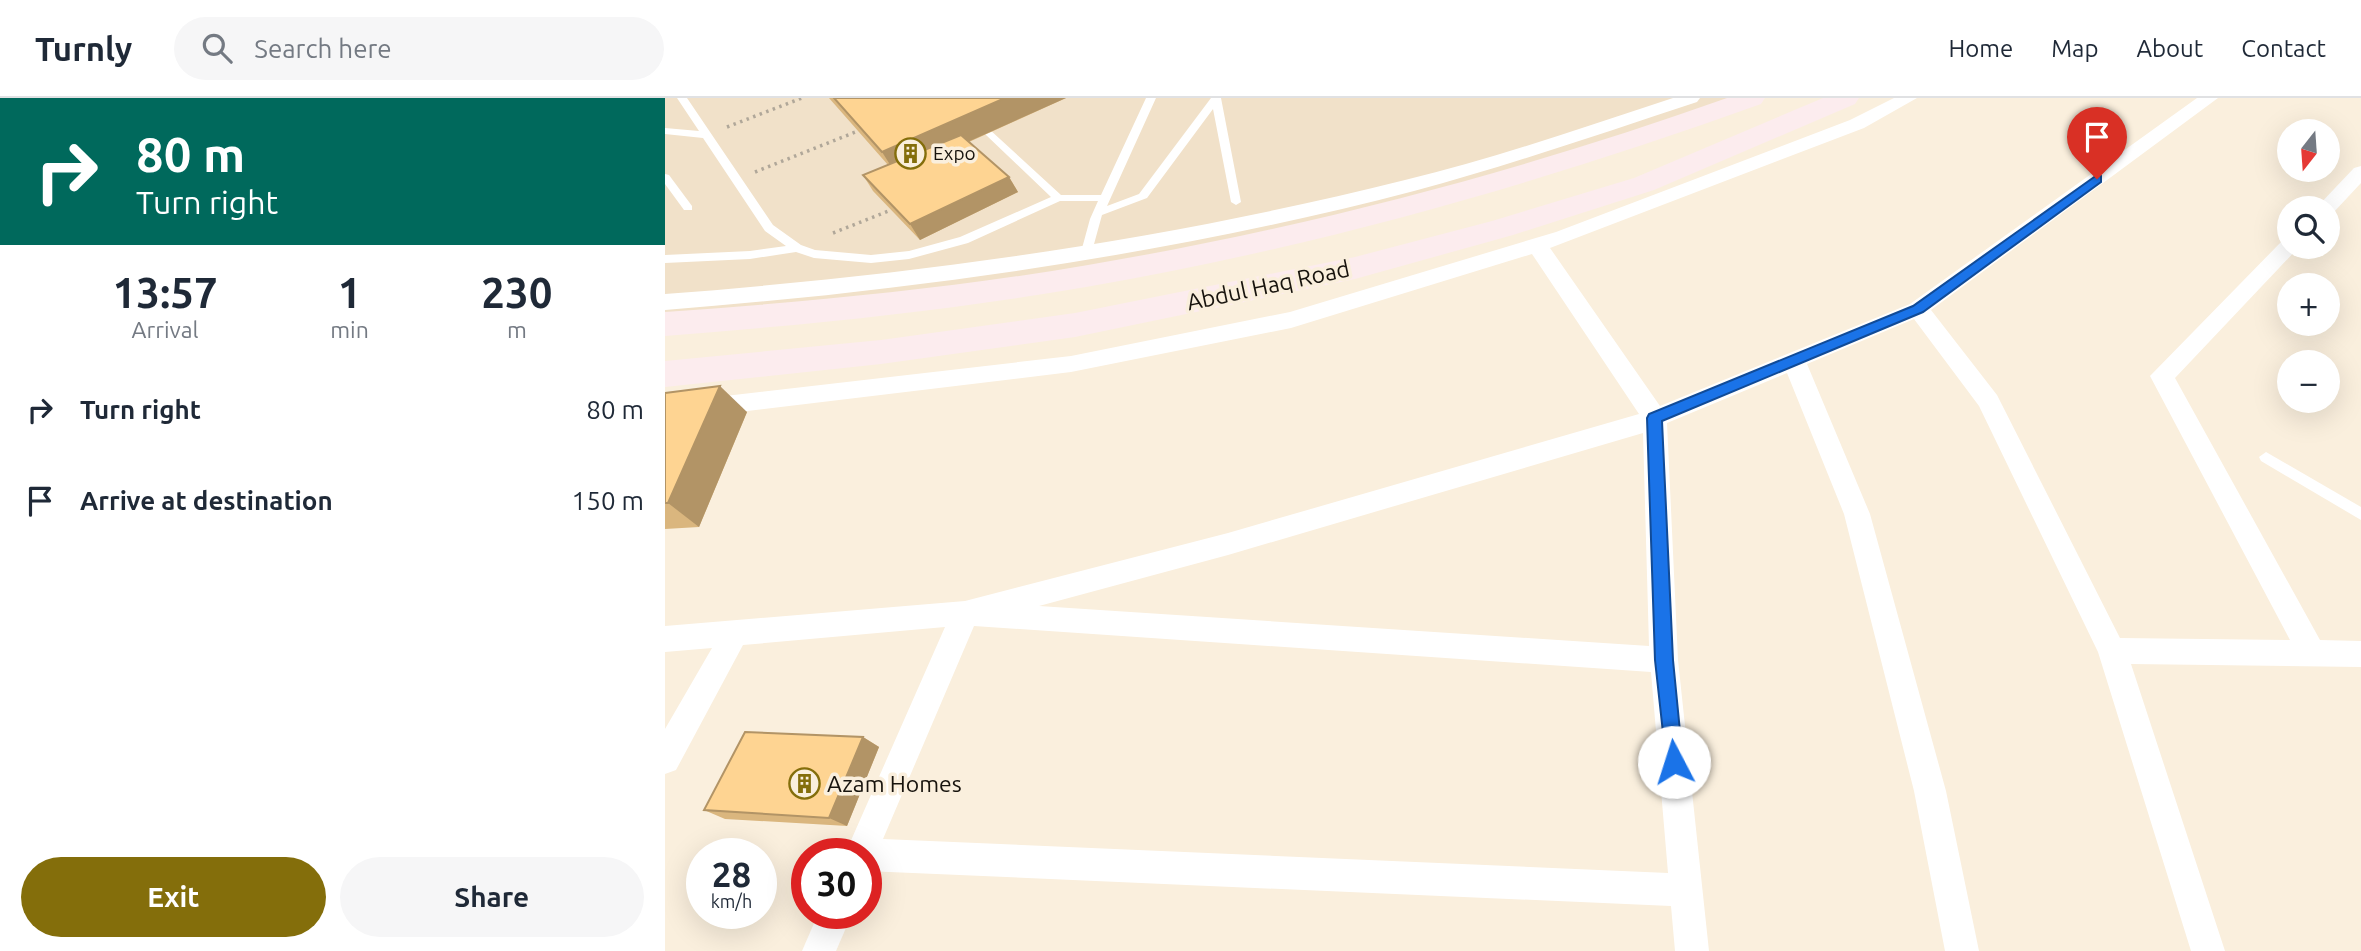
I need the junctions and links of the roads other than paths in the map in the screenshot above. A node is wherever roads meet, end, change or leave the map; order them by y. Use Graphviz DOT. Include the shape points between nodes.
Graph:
graph roads {
  1 [pos="682,98"];
  2 [pos="1151,98"];
  3 [pos="1692,98"];
  4 [pos="1752,98"];
  5 [pos="1846,98"];
  6 [pos="1907,98"];
  7 [pos="2209,98"];
  8 [pos="1216,99"];
  9 [pos="665,131"];
  10 [pos="989,132"];
  11 [pos="707,135"];
  12 [pos="2361,172"];
  13 [pos="665,177"];
  14 [pos="2338,196"];
  15 [pos="1058,198"];
  16 [pos="1104,198"];
  17 [pos="1236,202"];
  18 [pos="688,208"];
  19 [pos="1097,213"];
  20 [pos="1537,245"];
  21 [pos="797,248"];
  22 [pos="2277,258"];
  23 [pos="665,259"];
  24 [pos="1087,264"];
  25 [pos="665,302"];
  26 [pos="1918,309"];
  27 [pos="665,324"];
  28 [pos="1794,360"];
  29 [pos="665,374"];
  30 [pos="669,417"];
  31 [pos="1655,418"];
  32 [pos="2266,457"];
  33 [pos="2361,514"];
  34 [pos="965,613"];
  35 [pos="735,633"];
  36 [pos="665,639"];
  37 [pos="2112,651"];
  38 [pos="2311,651"];
  39 [pos="2361,654"];
  40 [pos="1664,660"];
  41 [pos="665,759"];
  42 [pos="868,838"];
  43 [pos="882,856"];
  44 [pos="1686,890"];
  45 [pos="829,929"];
  46 [pos="819,951"];
  47 [pos="1692,951"];
  48 [pos="1962,951"];
  49 [pos="2208,951"];
  1 -- 11 [label="lane"];
  2 -- 16 [label="lane"];
  3 -- 24 [label="street" via="1410,185"];
  4 -- 24 [label="main road, Abdul Haq Road" via="1595,154 1414,206"];
  5 -- 29 [label="main road, Abdul Haq Road" via="1644,184 1355,268 1075,325 881,352"];
  6 -- 20 [label="street" via="1831,134"];
  7 -- 26 [label="street"];
  8 -- 17 [label="lane"];
  8 -- 19 [label="lane" via="1143,196"];
  9 -- 11 [label="lane"];
  10 -- 15 [label="lane"];
  11 -- 21 [label="lane" via="769,228"];
  12 -- 14 [label="street"];
  13 -- 18 [label="lane"];
  15 -- 16 [label="lane"];
  15 -- 21 [label="lane" via="964,240 909,256 841,259"];
  16 -- 19 [label="lane"];
  19 -- 24 [label="lane"];
  20 -- 30 [label="street" via="1291,320 1210,338 1071,364"];
  20 -- 31 [label="street"];
  21 -- 23 [label="lane"];
  22 -- 38 [label="street" via="2162,376"];
  24 -- 25 [label="street"];
  24 -- 27 [label="main road, Abdul Haq Road" via="890,303"];
  26 -- 28 [label="street"];
  26 -- 37 [label="street" via="1989,401"];
  28 -- 31 [label="street"];
  28 -- 48 [label="street" via="1857,514 1930,791"];
  31 -- 34 [label="street" via="1241,540"];
  31 -- 40 [label="street"];
  32 -- 33 [label="lane"];
  34 -- 35 [label="street"];
  34 -- 40 [label="street"];
  34 -- 42 [label="street"];
  35 -- 36 [label="street"];
  35 -- 41 [label="street"];
  37 -- 38 [label="street"];
  37 -- 49 [label="street"];
  38 -- 39 [label="street"];
  40 -- 44 [label="street"];
  43 -- 44 [label="street"];
  44 -- 47 [label="street"];
  45 -- 46 [label="street"];
}
